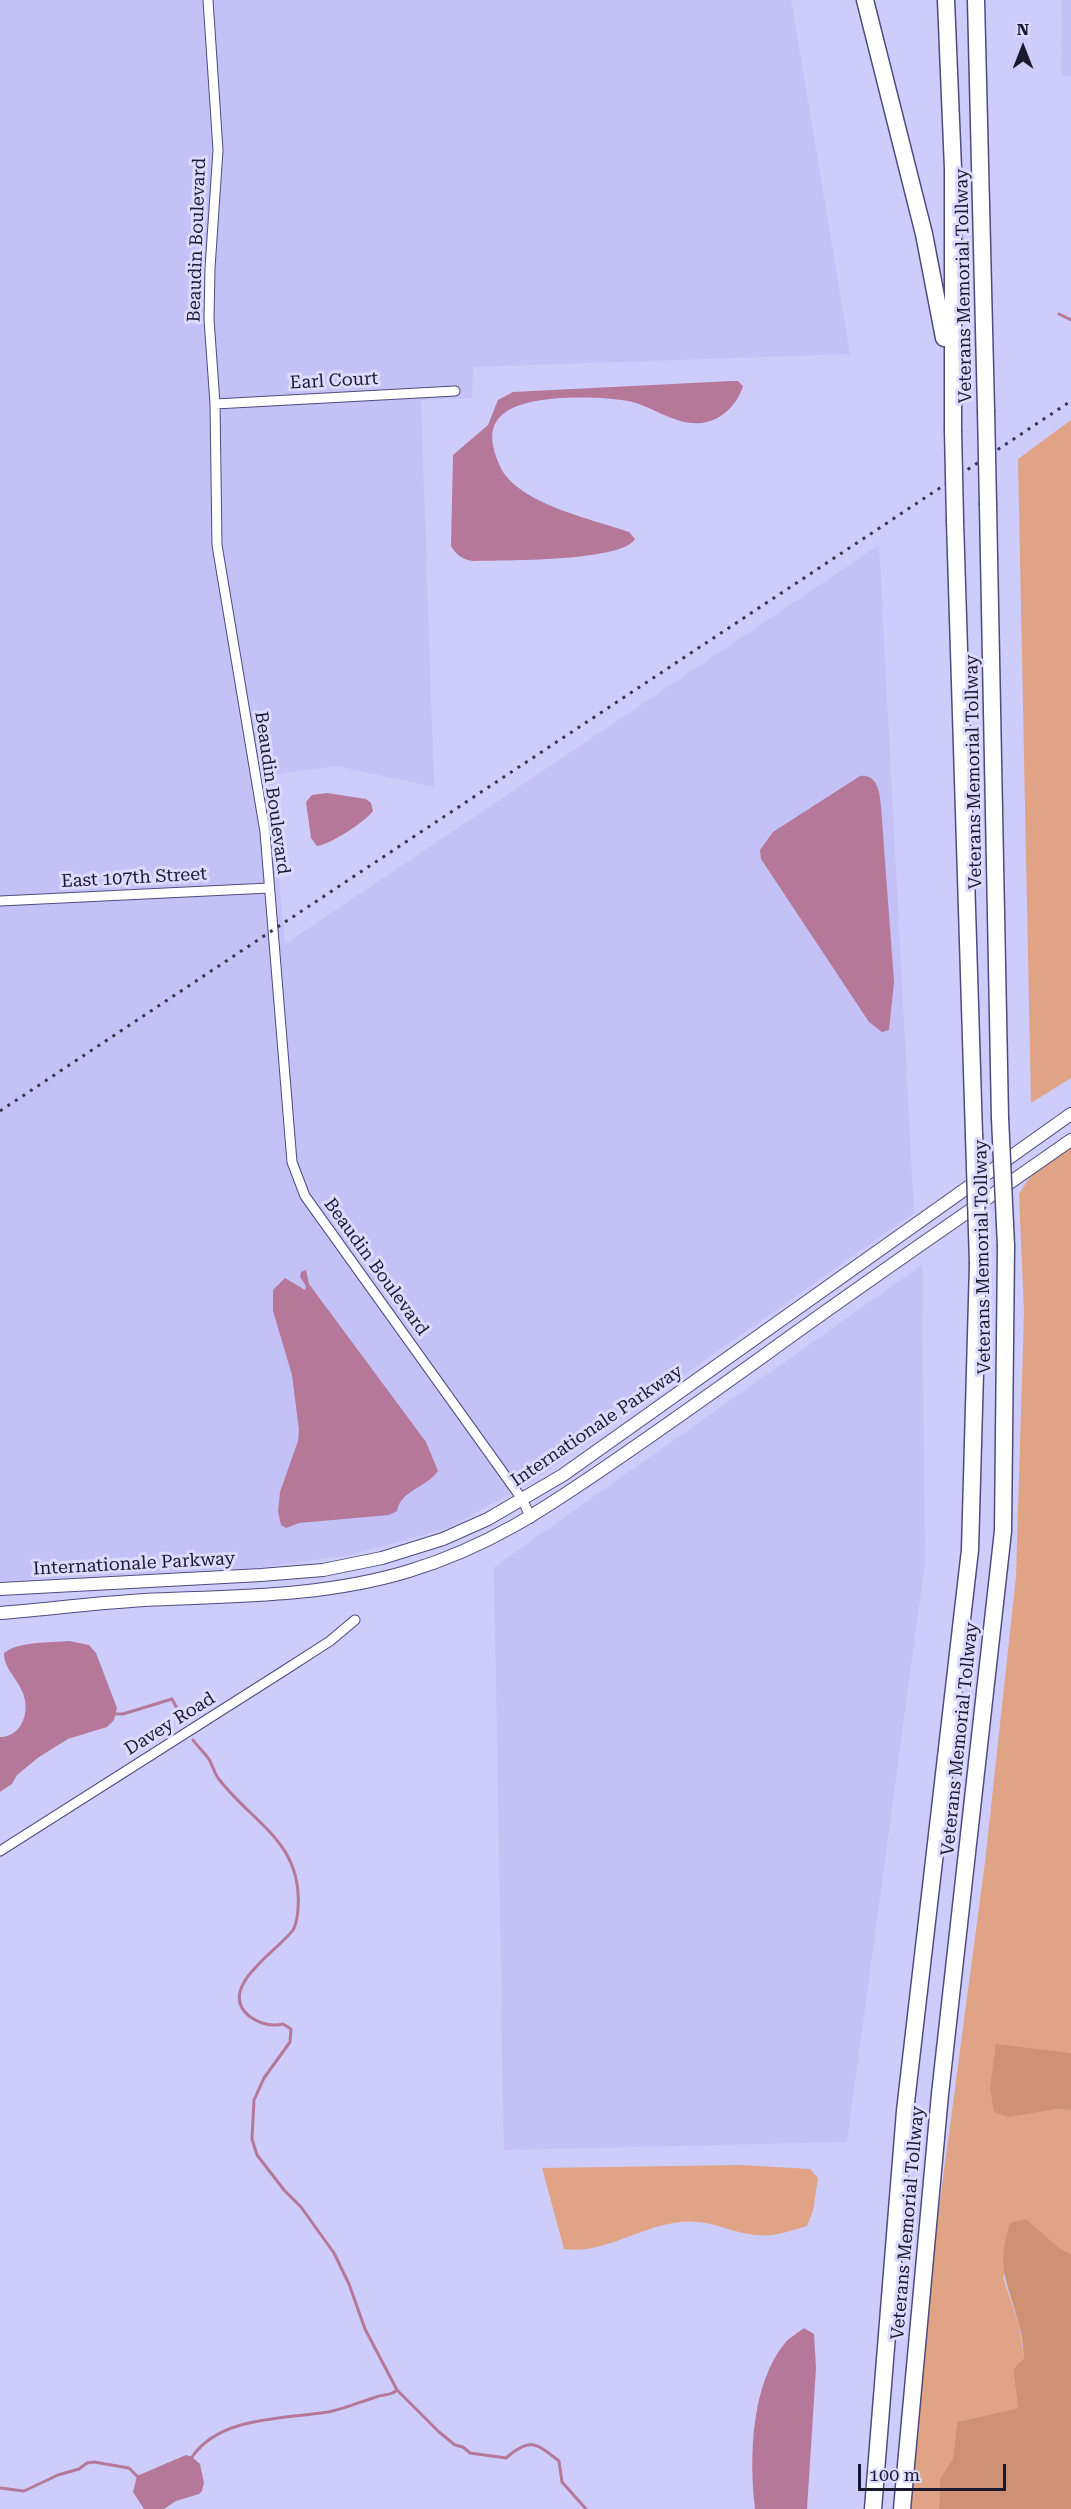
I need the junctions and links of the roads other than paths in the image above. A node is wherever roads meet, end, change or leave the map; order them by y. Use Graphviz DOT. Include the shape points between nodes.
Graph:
graph roads {
  1 [pos="208,0"];
  2 [pos="865,0"];
  3 [pos="946,0"];
  4 [pos="976,0"];
  5 [pos="951,371"];
  6 [pos="455,391"];
  7 [pos="215,404"];
  8 [pos="269,888"];
  9 [pos="0,901"];
  10 [pos="1071,1114"];
  11 [pos="1071,1140"];
  12 [pos="522,1499"];
  13 [pos="531,1518"];
  14 [pos="0,1589"];
  15 [pos="0,1613"];
  16 [pos="355,1620"];
  17 [pos="0,1851"];
  18 [pos="873,2509"];
  19 [pos="902,2509"];
  1 -- 7 [label="street, Beaudin Boulevard" via="218,150 209,309"];
  2 -- 5 [label="highway" via="924,234"];
  3 -- 5 [label="highway, Veterans Memorial Tollway" via="952,169"];
  4 -- 19 [label="highway, Veterans Memorial Tollway, bridge" via="1006,1246 1003,1531 941,2082"];
  5 -- 18 [label="highway, Veterans Memorial Tollway, bridge" via="978,1264 970,1550 905,2111"];
  6 -- 7 [label="street, Earl Court"];
  7 -- 8 [label="street, Beaudin Boulevard" via="217,545 265,832"];
  8 -- 9 [label="street, East 107th Street"];
  8 -- 12 [label="street, Beaudin Boulevard" via="292,1162 305,1196"];
  10 -- 12 [label="street, Internationale Parkway" via="563,1475"];
  11 -- 13 [label="street, Internationale Parkway"];
  12 -- 13 [label="street, Beaudin Boulevard"];
  12 -- 14 [label="street, Internationale Parkway" via="443,1539 382,1558 323,1570"];
  13 -- 15 [label="street, Internationale Parkway" via="445,1560 368,1583 277,1594 123,1601"];
  16 -- 17 [label="street, Davey Road" via="330,1641"];
}
